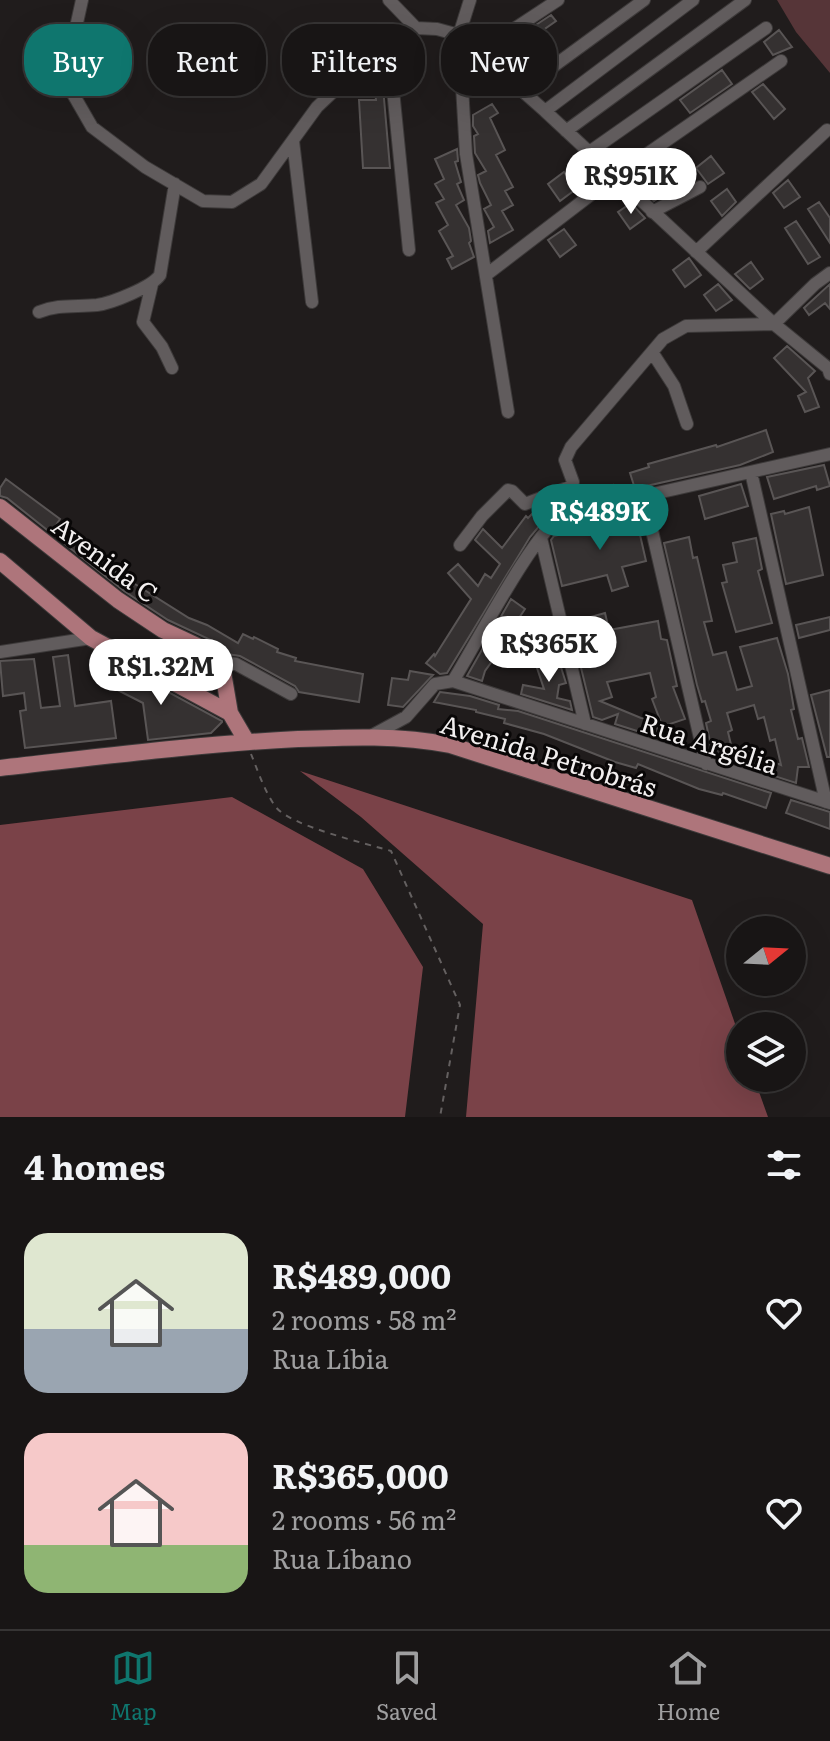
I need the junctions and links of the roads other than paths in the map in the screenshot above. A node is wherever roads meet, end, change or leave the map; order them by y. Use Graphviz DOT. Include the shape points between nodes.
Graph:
graph roads {
  1 [pos="82,0"];
  2 [pos="389,0"];
  3 [pos="470,0"];
  4 [pos="558,0"];
  5 [pos="644,0"];
  6 [pos="693,0"];
  7 [pos="745,0"];
  8 [pos="412,24"];
  9 [pos="462,24"];
  10 [pos="522,24"];
  11 [pos="766,28"];
  12 [pos="781,61"];
  13 [pos="557,64"];
  14 [pos="329,96"];
  15 [pos="394,96"];
  16 [pos="463,96"];
  17 [pos="528,96"];
  18 [pos="545,111"];
  19 [pos="827,130"];
  20 [pos="566,131"];
  21 [pos="293,141"];
  22 [pos="588,153"];
  23 [pos="614,177"];
  24 [pos="175,184"];
  25 [pos="700,187"];
  26 [pos="652,212"];
  27 [pos="409,250"];
  28 [pos="696,252"];
  29 [pos="830,273"];
  30 [pos="486,275"];
  31 [pos="152,284"];
  32 [pos="312,302"];
  33 [pos="39,312"];
  34 [pos="774,324"];
  35 [pos="652,352"];
  36 [pos="172,368"];
  37 [pos="830,374"];
  38 [pos="508,412"];
  39 [pos="687,424"];
  40 [pos="830,454"];
  41 [pos="751,472"];
  42 [pos="0,507"];
  43 [pos="564,514"];
  44 [pos="541,538"];
  45 [pos="460,545"];
  46 [pos="0,561"];
  47 [pos="91,638"];
  48 [pos="1,651"];
  49 [pos="223,672"];
  50 [pos="453,681"];
  51 [pos="291,694"];
  52 [pos="230,713"];
  53 [pos="406,717"];
  54 [pos="585,724"];
  55 [pos="371,736"];
  56 [pos="413,739"];
  57 [pos="247,742"];
  58 [pos="706,764"];
  59 [pos="0,768"];
  60 [pos="828,803"];
  61 [pos="830,866"];
  1 -- 24 [label="street" via="71,50 73,94 92,127"];
  2 -- 8 [label="street"];
  3 -- 9 [label="street"];
  4 -- 10 [label="street"];
  5 -- 13 [label="street"];
  6 -- 18 [label="street"];
  7 -- 20 [label="street"];
  11 -- 22 [label="street"];
  12 -- 23 [label="street"];
  14 -- 21 [label="street"];
  15 -- 27 [label="street"];
  16 -- 30 [label="street" via="466,154"];
  17 -- 18 [label="street"];
  18 -- 20 [label="street"];
  19 -- 28 [label="street"];
  20 -- 22 [label="street"];
  21 -- 24 [label="street" via="261,184 232,202 203,201"];
  21 -- 32 [label="street"];
  22 -- 23 [label="street"];
  23 -- 26 [label="street"];
  23 -- 30 [label="street"];
  24 -- 31 [label="street" via="160,275"];
  25 -- 26 [label="street"];
  26 -- 28 [label="street"];
  28 -- 34 [label="street"];
  29 -- 34 [label="street"];
  30 -- 38 [label="street"];
  31 -- 33 [label="street" via="99,305 52,306"];
  31 -- 36 [label="street" via="143,322"];
  34 -- 35 [label="street" via="686,326"];
  34 -- 37 [label="street"];
  35 -- 39 [label="street" via="674,386"];
  35 -- 45 [label="street" via="571,447 565,460 572,486 525,504 508,490"];
  40 -- 41 [label="street"];
  41 -- 58 [label="street" via="644,496"];
  41 -- 60 [label="street"];
  42 -- 49 [label="main road, Avenida C" via="118,600 208,651"];
  43 -- 44 [label="street"];
  44 -- 50 [label="street"];
  44 -- 54 [label="street"];
  46 -- 47 [label="main road"];
  47 -- 48 [label="street"];
  47 -- 52 [label="main road"];
  49 -- 51 [label="street" via="229,663 236,664"];
  49 -- 52 [label="main road"];
  50 -- 53 [label="street" via="435,684"];
  50 -- 54 [label="street, Rua Argélia"];
  52 -- 57 [label="main road"];
  53 -- 55 [label="street"];
  53 -- 56 [label="street"];
  54 -- 58 [label="street, Rua Argélia"];
  55 -- 56 [label="main road, Avenida Petrobrás"];
  55 -- 57 [label="main road, Avenida Petrobrás"];
  56 -- 61 [label="main road, Avenida Petrobrás" via="450,745"];
  57 -- 59 [label="main road, Avenida Petrobrás"];
  58 -- 60 [label="street, Rua Argélia"];
}
